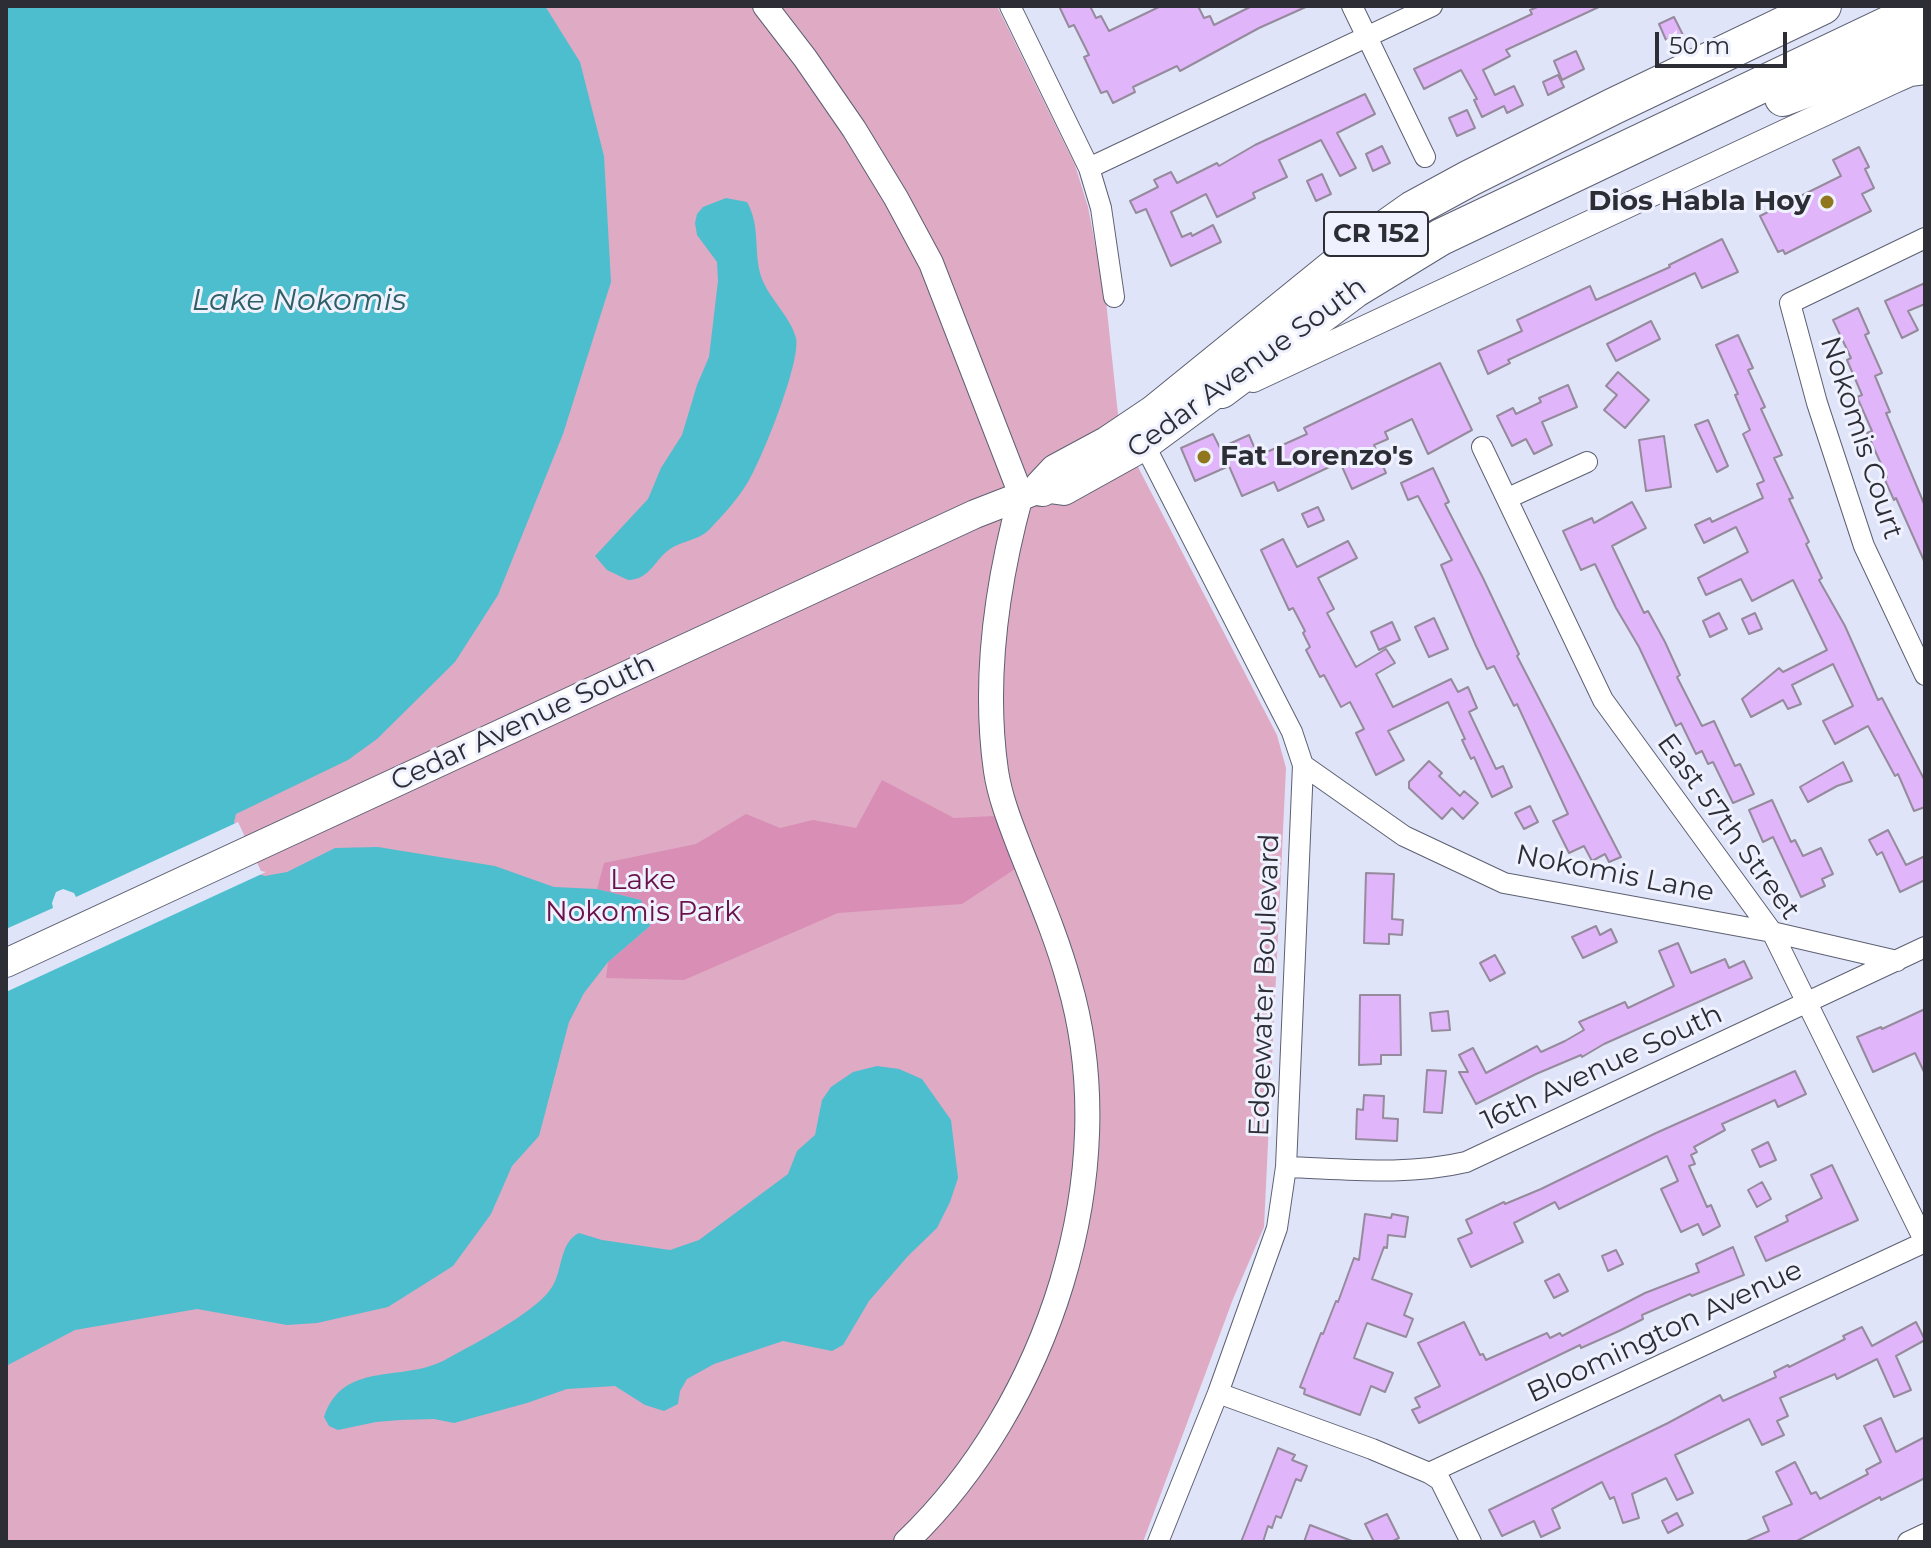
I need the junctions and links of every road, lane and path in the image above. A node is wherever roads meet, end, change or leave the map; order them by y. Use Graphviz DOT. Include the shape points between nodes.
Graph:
graph roads {
  1 [pos="765,6"];
  2 [pos="1010,6"];
  3 [pos="1352,6"];
  4 [pos="1432,6"];
  5 [pos="1925,7"];
  6 [pos="1812,10"];
  7 [pos="1367,36"];
  8 [pos="1925,45"];
  9 [pos="1925,72"];
  10 [pos="1425,157"];
  11 [pos="1597,164"];
  12 [pos="1089,168"];
  13 [pos="1925,238"];
  14 [pos="1114,297"];
  15 [pos="1221,390"];
  16 [pos="1145,446"];
  17 [pos="1482,447"];
  18 [pos="1587,462"];
  19 [pos="1031,492"];
  20 [pos="1508,498"];
  21 [pos="1925,675"];
  22 [pos="1303,765"];
  23 [pos="1772,932"];
  24 [pos="1925,947"];
  25 [pos="1897,961"];
  26 [pos="6,963"];
  27 [pos="1809,1004"];
  28 [pos="1286,1167"];
  29 [pos="1925,1242"];
  30 [pos="1218,1393"];
  31 [pos="1429,1473"];
  32 [pos="1925,1534"];
  33 [pos="906,1542"];
  34 [pos="1158,1542"];
  35 [pos="1471,1542"];
  36 [pos="1908,1542"];
  1 -- 19 [label="street" via="854,129 896,198 931,263"];
  2 -- 12 [label="street"];
  3 -- 7 [label="street"];
  4 -- 7 [label="street"];
  5 -- 11 [label="highway, Cedar Avenue South / CR 152"];
  6 -- 19 [label="highway, Cedar Avenue South / CR 152" via="1413,209 1155,413"];
  7 -- 10 [label="street"];
  7 -- 12 [label="street"];
  8 -- 11 [label="highway"];
  9 -- 15 [label="street" via="1892,82 1259,378"];
  11 -- 15 [label="highway, Cedar Avenue South / CR 152" via="1397,261"];
  12 -- 14 [label="street" via="1101,208"];
  13 -- 21 [label="street, Nokomis Court" via="1790,303 1864,546"];
  15 -- 16 [label="main road, Cedar Avenue South / CR 152"];
  16 -- 19 [label="main road, Cedar Avenue South / CR 152" via="1064,491"];
  16 -- 22 [label="street, Edgewater Boulevard" via="1292,732"];
  17 -- 20 [label="street, East 57th Street"];
  18 -- 20 [label="street"];
  19 -- 26 [label="main road, Cedar Avenue South / CR 152"];
  19 -- 33 [label="street" via="1011,533 995,634 990,719 1008,818 1069,982 1083,1045 1087,1107 1081,1196 1054,1311 1034,1363 967,1473"];
  20 -- 23 [label="street, East 57th Street" via="1603,700"];
  22 -- 23 [label="street, Nokomis Lane" via="1404,836 1504,883"];
  22 -- 28 [label="street, Edgewater Boulevard"];
  23 -- 25 [label="street, Nokomis Lane"];
  23 -- 27 [label="street, East 57th Street"];
  24 -- 25 [label="street, 16th Avenue South"];
  25 -- 27 [label="street, 16th Avenue South"];
  27 -- 28 [label="street, 16th Avenue South" via="1466,1162 1407,1171"];
  27 -- 29 [label="street, East 57th Street"];
  28 -- 30 [label="street, Edgewater Boulevard" via="1277,1228"];
  29 -- 31 [label="street, Bloomington Avenue"];
  30 -- 31 [label="street"];
  30 -- 34 [label="street, Edgewater Boulevard"];
  31 -- 35 [label="street" via="1440,1480"];
  32 -- 36 [label="street"];
}
